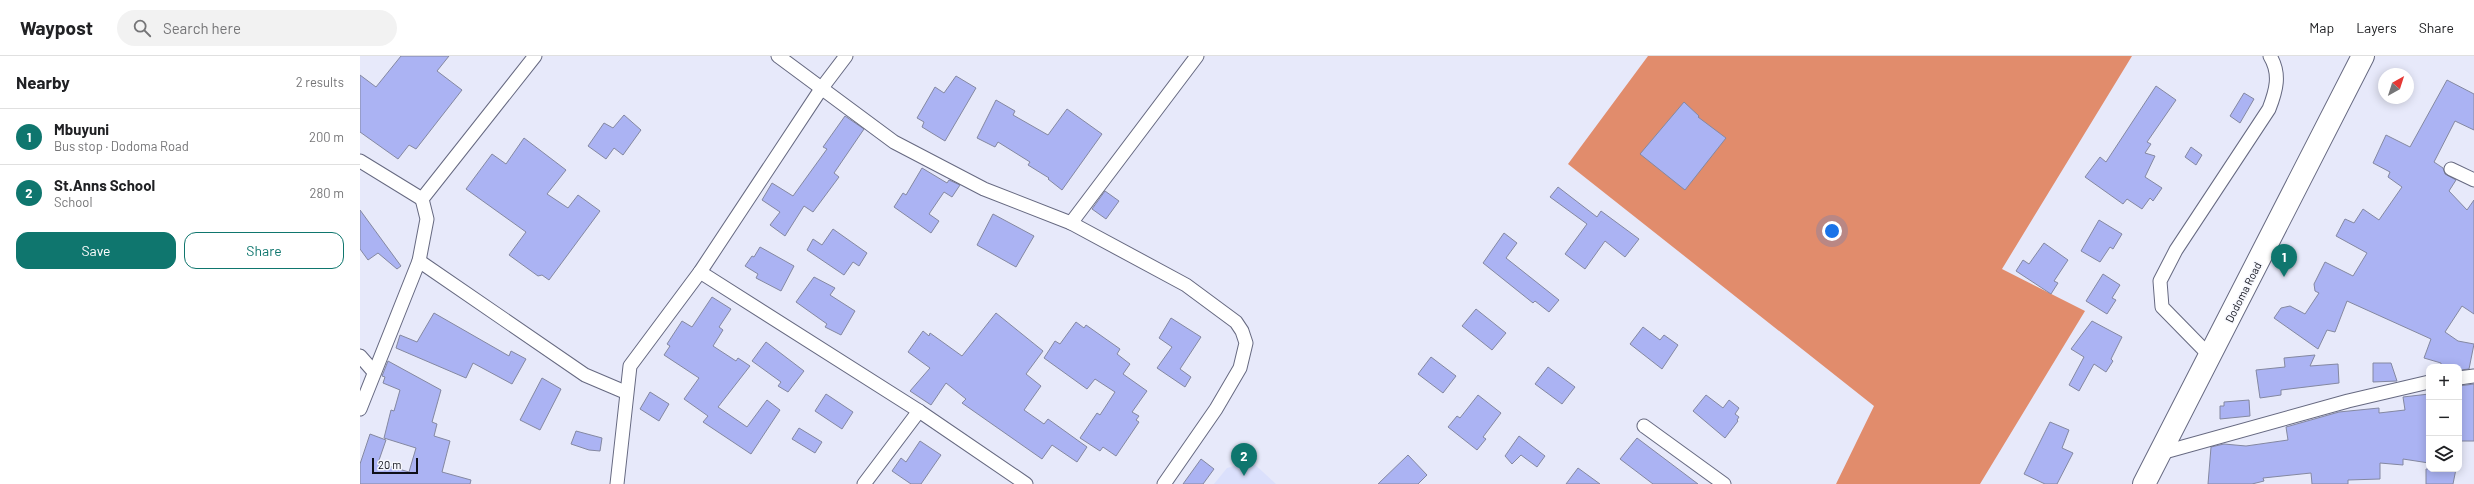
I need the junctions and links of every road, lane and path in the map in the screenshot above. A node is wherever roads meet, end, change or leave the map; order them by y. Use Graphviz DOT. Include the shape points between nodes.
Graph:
graph roads {
  1 [pos="534,56"];
  2 [pos="778,56"];
  3 [pos="846,56"];
  4 [pos="1197,56"];
  5 [pos="2270,56"];
  6 [pos="2363,56"];
  7 [pos="821,89"];
  8 [pos="360,161"];
  9 [pos="2451,169"];
  10 [pos="2474,180"];
  11 [pos="422,199"];
  12 [pos="1071,224"];
  13 [pos="419,260"];
  14 [pos="700,272"];
  15 [pos="360,356"];
  16 [pos="2210,356"];
  17 [pos="374,372"];
  18 [pos="2474,376"];
  19 [pos="2462,378"];
  20 [pos="2426,383"];
  21 [pos="625,392"];
  22 [pos="360,409"];
  23 [pos="918,411"];
  24 [pos="1644,426"];
  25 [pos="2161,453"];
  26 [pos="617,484"];
  27 [pos="864,484"];
  28 [pos="1026,484"];
  29 [pos="1164,484"];
  30 [pos="1724,484"];
  31 [pos="2144,484"];
  1 -- 11 [label="street"];
  2 -- 7 [label="street"];
  3 -- 7 [label="street"];
  4 -- 12 [label="street"];
  5 -- 16 [label="street" via="2277,76 2275,93 2269,109 2176,250 2160,281 2162,307"];
  6 -- 16 [label="highway, Dodoma Road"];
  7 -- 12 [label="street" via="894,142 941,168 984,189"];
  7 -- 14 [label="street"];
  8 -- 11 [label="street"];
  9 -- 10 [label="street"];
  11 -- 13 [label="street" via="427,219"];
  12 -- 29 [label="street" via="1186,285 1236,322 1242,331 1246,343 1245,354 1232,384"];
  13 -- 17 [label="street"];
  13 -- 21 [label="street" via="585,375"];
  14 -- 21 [label="street" via="630,366"];
  14 -- 23 [label="street"];
  15 -- 17 [label="street"];
  16 -- 25 [label="highway, Dodoma Road"];
  17 -- 22 [label="street"];
  18 -- 19 [label="street"];
  20 -- 25 [label="street" via="2348,401"];
  21 -- 26 [label="street"];
  23 -- 27 [label="street"];
  23 -- 28 [label="street"];
  24 -- 30 [label="street"];
  25 -- 31 [label="highway, Dodoma Road"];
}
